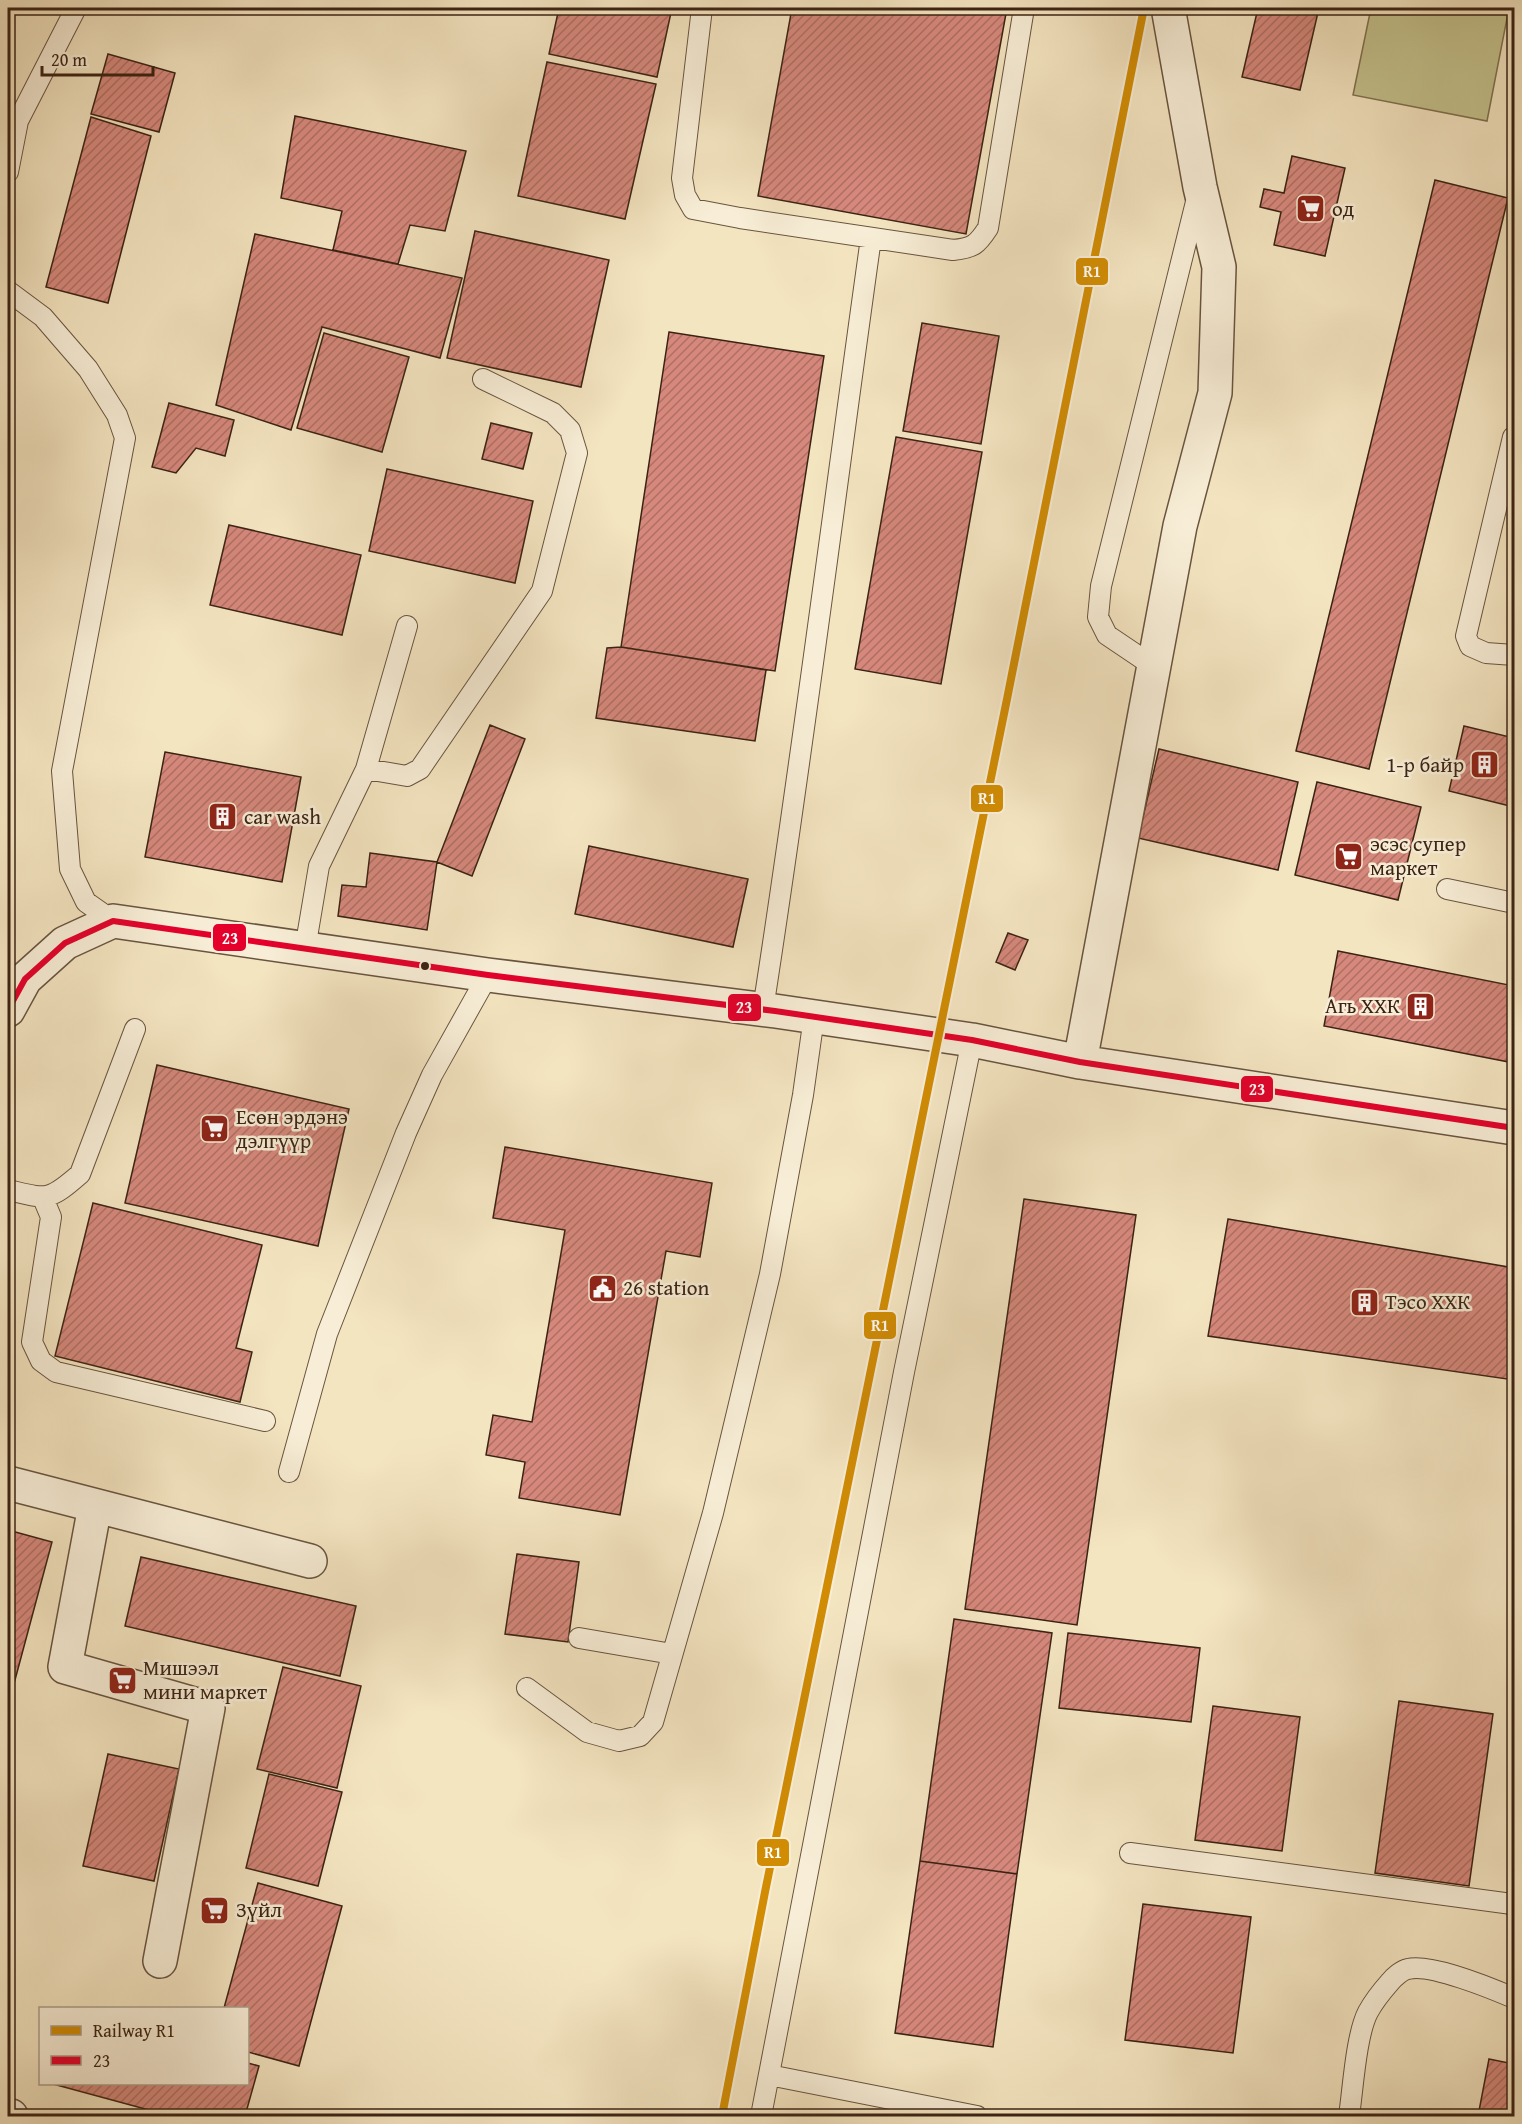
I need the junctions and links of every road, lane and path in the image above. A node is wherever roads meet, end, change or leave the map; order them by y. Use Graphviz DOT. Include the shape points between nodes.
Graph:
graph roads {
  1 [pos="76,8"];
  2 [pos="702,8"];
  3 [pos="1024,8"];
  4 [pos="1170,8"];
  5 [pos="8,172"];
  6 [pos="1200,187"];
  7 [pos="871,238"];
  8 [pos="8,291"];
  9 [pos="483,380"];
  10 [pos="1513,437"];
  11 [pos="407,626"];
  12 [pos="1515,655"];
  13 [pos="1153,666"];
  14 [pos="366,769"];
  15 [pos="1447,890"];
  16 [pos="1515,903"];
  17 [pos="113,921"];
  18 [pos="305,949"];
  19 [pos="488,975"];
  20 [pos="16,980"];
  21 [pos="763,1009"];
  22 [pos="8,1010"];
  23 [pos="814,1017"];
  24 [pos="135,1029"];
  25 [pos="972,1040"];
  26 [pos="1080,1062"];
  27 [pos="1515,1128"];
  28 [pos="8,1190"];
  29 [pos="43,1198"];
  30 [pos="265,1421"];
  31 [pos="289,1472"];
  32 [pos="8,1484"];
  33 [pos="95,1506"];
  34 [pos="310,1561"];
  35 [pos="579,1638"];
  36 [pos="672,1654"];
  37 [pos="527,1688"];
  38 [pos="1130,1853"];
  39 [pos="1515,1906"];
  40 [pos="160,1961"];
  41 [pos="1515,1998"];
  42 [pos="769,2075"];
  43 [pos="761,2116"];
  44 [pos="977,2116"];
  45 [pos="1349,2116"];
  1 -- 5 [label="lane" via="18,121"];
  2 -- 7 [label="lane" via="682,178 693,209"];
  3 -- 7 [label="lane" via="988,228 979,242 954,250"];
  4 -- 6 [label="street"];
  6 -- 13 [label="street" via="1220,267 1215,393 1180,526"];
  6 -- 13 [label="lane" via="1101,586 1098,617 1107,635"];
  7 -- 21 [label="lane" via="807,718"];
  8 -- 17 [label="lane" via="43,317 88,369 117,416 125,438 62,771 70,869 86,902"];
  9 -- 14 [label="lane" via="553,413 570,430 577,453 542,591 420,769 407,776"];
  10 -- 12 [label="lane" via="1466,636 1470,646 1486,653"];
  11 -- 14 [label="lane"];
  13 -- 26 [label="street"];
  14 -- 18 [label="lane" via="320,866"];
  15 -- 16 [label="lane"];
  17 -- 18 [label="street"];
  17 -- 20 [label="street" via="65,943"];
  18 -- 19 [label="street"];
  19 -- 21 [label="street"];
  19 -- 31 [label="lane" via="432,1075 406,1133 327,1334"];
  20 -- 22 [label="street"];
  21 -- 23 [label="street"];
  23 -- 25 [label="street"];
  23 -- 36 [label="lane" via="770,1274 713,1513"];
  24 -- 29 [label="lane" via="80,1174 63,1189"];
  25 -- 26 [label="street"];
  25 -- 42 [label="lane" via="903,1372"];
  26 -- 27 [label="street"];
  28 -- 29 [label="lane"];
  29 -- 30 [label="lane" via="51,1217 32,1342 41,1361 56,1372"];
  32 -- 33 [label="street"];
  33 -- 34 [label="street"];
  33 -- 40 [label="street" via="65,1667 208,1708"];
  35 -- 36 [label="lane"];
  36 -- 37 [label="lane" via="652,1722 640,1736 619,1741 587,1732"];
  38 -- 39 [label="lane"];
  41 -- 45 [label="lane" via="1425,1969 1408,1969 1395,1977 1367,2013"];
  42 -- 43 [label="lane"];
  42 -- 44 [label="lane"];
}
